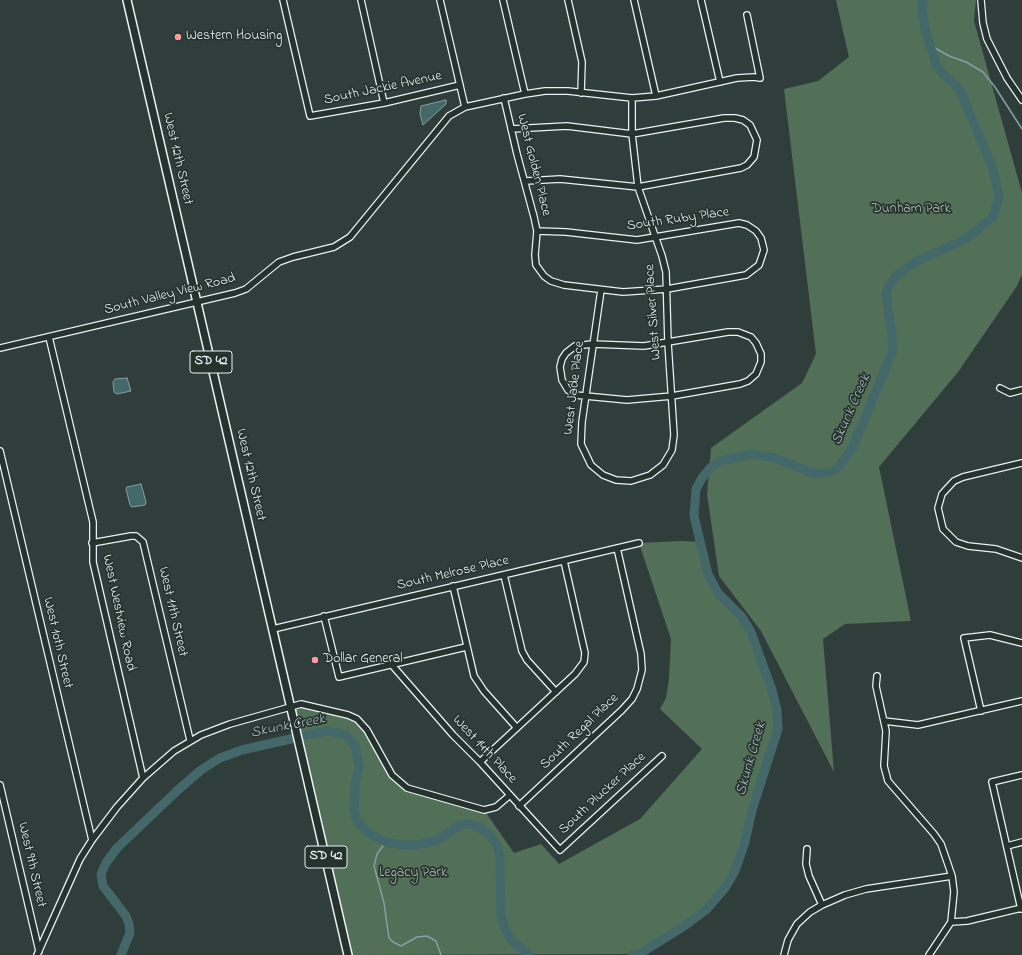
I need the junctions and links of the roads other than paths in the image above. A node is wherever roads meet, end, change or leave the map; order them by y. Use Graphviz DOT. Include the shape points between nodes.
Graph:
graph roads {
  1 [pos="127,0"];
  2 [pos="283,0"];
  3 [pos="361,0"];
  4 [pos="440,0"];
  5 [pos="503,0"];
  6 [pos="568,0"];
  7 [pos="634,0"];
  8 [pos="701,0"];
  9 [pos="981,0"];
  10 [pos="747,14"];
  11 [pos="720,82"];
  12 [pos="460,85"];
  13 [pos="582,93"];
  14 [pos="525,94"];
  15 [pos="656,96"];
  16 [pos="504,98"];
  17 [pos="632,98"];
  18 [pos="1022,100"];
  19 [pos="384,103"];
  20 [pos="465,107"];
  21 [pos="511,129"];
  22 [pos="632,134"];
  23 [pos="526,181"];
  24 [pos="638,187"];
  25 [pos="536,232"];
  26 [pos="656,238"];
  27 [pos="667,289"];
  28 [pos="601,290"];
  29 [pos="196,302"];
  30 [pos="49,337"];
  31 [pos="668,343"];
  32 [pos="592,344"];
  33 [pos="0,348"];
  34 [pos="1000,388"];
  35 [pos="1022,390"];
  36 [pos="586,396"];
  37 [pos="672,396"];
  38 [pos="0,451"];
  39 [pos="1022,463"];
  40 [pos="631,481"];
  41 [pos="639,543"];
  42 [pos="92,544"];
  43 [pos="617,548"];
  44 [pos="1022,558"];
  45 [pos="564,561"];
  46 [pos="504,575"];
  47 [pos="453,586"];
  48 [pos="324,616"];
  49 [pos="273,629"];
  50 [pos="1022,642"];
  51 [pos="466,647"];
  52 [pos="392,665"];
  53 [pos="877,676"];
  54 [pos="556,692"];
  55 [pos="1022,701"];
  56 [pos="291,707"];
  57 [pos="981,711"];
  58 [pos="884,721"];
  59 [pos="517,728"];
  60 [pos="190,740"];
  61 [pos="662,756"];
  62 [pos="480,762"];
  63 [pos="1022,775"];
  64 [pos="143,778"];
  65 [pos="0,785"];
  66 [pos="510,796"];
  67 [pos="519,806"];
  68 [pos="92,840"];
  69 [pos="1022,842"];
  70 [pos="1007,846"];
  71 [pos="807,849"];
  72 [pos="560,850"];
  73 [pos="952,876"];
  74 [pos="822,905"];
  75 [pos="1022,908"];
  76 [pos="951,922"];
  77 [pos="38,953"];
  78 [pos="348,955"];
  79 [pos="784,955"];
  80 [pos="929,955"];
  1 -- 29 [label="main road, West 12th Street / SD 42"];
  2 -- 19 [label="street, South Jackie Avenue" via="310,116"];
  3 -- 19 [label="street"];
  4 -- 12 [label="street"];
  5 -- 14 [label="street"];
  6 -- 13 [label="street" via="582,62"];
  7 -- 15 [label="street"];
  8 -- 11 [label="street"];
  9 -- 18 [label="street" via="987,39 1007,78"];
  10 -- 11 [label="street, South Valley View Road" via="760,78 747,77"];
  11 -- 15 [label="street, South Valley View Road"];
  12 -- 19 [label="street, South Jackie Avenue"];
  12 -- 20 [label="street"];
  13 -- 14 [label="street, South Valley View Road" via="556,91"];
  13 -- 17 [label="street, South Valley View Road"];
  14 -- 16 [label="street, South Valley View Road"];
  15 -- 17 [label="street, South Valley View Road"];
  16 -- 20 [label="street, South Valley View Road"];
  16 -- 21 [label="street, West Golden Place"];
  17 -- 22 [label="street, West Silver Place"];
  20 -- 29 [label="street, South Valley View Road" via="449,116 342,243 279,262 246,289"];
  21 -- 22 [label="street" via="566,126"];
  21 -- 23 [label="street, West Golden Place"];
  22 -- 24 [label="street, West Silver Place"];
  22 -- 24 [label="street" via="735,118 750,125 757,140 754,157 741,168"];
  23 -- 24 [label="street" via="560,179"];
  23 -- 25 [label="street, West Golden Place"];
  24 -- 26 [label="street, West Silver Place"];
  25 -- 26 [label="street, South Ruby Place" via="566,232 627,240"];
  25 -- 28 [label="street, West Golden Place" via="536,265 544,276 551,281"];
  26 -- 27 [label="street, West Silver Place" via="665,264"];
  26 -- 27 [label="street, South Ruby Place" via="739,223 756,231 764,246 761,261 756,269 746,275"];
  27 -- 28 [label="street" via="634,293"];
  27 -- 31 [label="street, West Silver Place"];
  28 -- 32 [label="street, West Jade Place"];
  29 -- 30 [label="street, South Valley View Road"];
  29 -- 49 [label="main road, West 12th Street / SD 42"];
  30 -- 33 [label="street, South Valley View Road"];
  30 -- 42 [label="street, West Westview Road" via="92,522"];
  31 -- 32 [label="street" via="629,346"];
  31 -- 37 [label="street, West Silver Place"];
  31 -- 37 [label="street" via="738,332 751,337 761,354 756,374 744,383"];
  32 -- 36 [label="street, West Jade Place"];
  32 -- 36 [label="street" via="575,346 569,350 560,367 562,380 568,390 575,395"];
  34 -- 35 [label="street" via="1010,393"];
  36 -- 37 [label="street" via="627,400"];
  36 -- 40 [label="street, West Jade Place" via="580,439 587,459 607,477"];
  37 -- 40 [label="street, West Silver Place" via="674,435 670,456 654,473"];
  38 -- 68 [label="street, West 10th Street"];
  39 -- 44 [label="street" via="954,481 942,494 938,508 943,529 956,542 968,546 996,548"];
  41 -- 43 [label="street, South Melrose Place"];
  42 -- 60 [label="street, West 11th Street" via="131,536 136,536 142,542"];
  42 -- 64 [label="street, West Westview Road" via="92,562"];
  43 -- 45 [label="street, South Melrose Place"];
  43 -- 67 [label="street, South Regal Place" via="641,654 642,670 637,688 632,699 622,710"];
  45 -- 46 [label="street, South Melrose Place"];
  45 -- 54 [label="street" via="585,659 575,674"];
  46 -- 47 [label="street, South Melrose Place"];
  46 -- 54 [label="street" via="522,651"];
  47 -- 48 [label="street, South Melrose Place"];
  47 -- 51 [label="street"];
  48 -- 49 [label="street, South Melrose Place"];
  48 -- 52 [label="street" via="339,677"];
  49 -- 56 [label="main road, West 12th Street / SD 42"];
  50 -- 57 [label="street" via="990,635 964,638"];
  51 -- 52 [label="street"];
  51 -- 59 [label="street" via="476,681"];
  52 -- 62 [label="street, West 14th Place"];
  53 -- 58 [label="street" via="876,686"];
  54 -- 59 [label="street"];
  55 -- 57 [label="street"];
  56 -- 60 [label="street" via="230,724"];
  56 -- 66 [label="street" via="308,705 357,719 372,738 392,775 407,788 484,810 496,807"];
  56 -- 78 [label="main road, West 12th Street / SD 42"];
  57 -- 58 [label="street" via="918,725"];
  58 -- 73 [label="street" via="884,766 888,781 941,844"];
  59 -- 62 [label="street"];
  60 -- 64 [label="street" via="159,762"];
  61 -- 72 [label="street, South Plucker Place"];
  62 -- 66 [label="street, West 14th Place"];
  63 -- 70 [label="street" via="992,782"];
  64 -- 68 [label="street"];
  65 -- 77 [label="street, West 9th Street"];
  66 -- 67 [label="street, West 14th Place"];
  67 -- 72 [label="street, West 14th Place"];
  68 -- 77 [label="street" via="72,877"];
  69 -- 70 [label="street"];
  70 -- 75 [label="street"];
  71 -- 74 [label="street" via="806,864 809,876"];
  73 -- 74 [label="street" via="866,889"];
  73 -- 76 [label="street" via="954,892"];
  74 -- 79 [label="street" via="797,924 788,940"];
  75 -- 76 [label="street" via="967,921"];
  76 -- 80 [label="street"];
}
